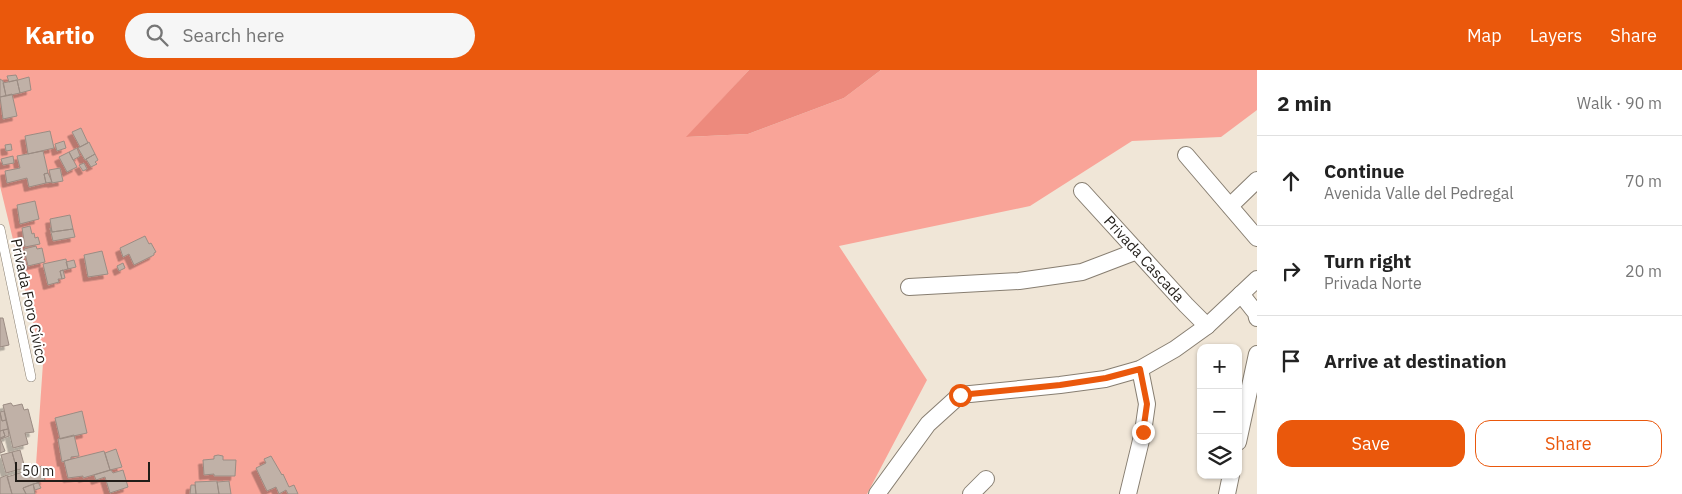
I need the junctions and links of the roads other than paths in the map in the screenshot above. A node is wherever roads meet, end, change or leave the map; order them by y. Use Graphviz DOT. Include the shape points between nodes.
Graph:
graph roads {
  1 [pos="1186,154"];
  2 [pos="1257,180"];
  3 [pos="1082,191"];
  4 [pos="1230,206"];
  5 [pos="0,229"];
  6 [pos="1257,238"];
  7 [pos="1137,251"];
  8 [pos="1257,279"];
  9 [pos="909,287"];
  10 [pos="1241,294"];
  11 [pos="1257,318"];
  12 [pos="1207,326"];
  13 [pos="1257,354"];
  14 [pos="1140,369"];
  15 [pos="31,377"];
  16 [pos="1240,434"];
  17 [pos="986,479"];
  18 [pos="1230,479"];
  19 [pos="877,494"];
  20 [pos="971,494"];
  21 [pos="1128,494"];
  22 [pos="1227,494"];
  1 -- 4 [label="street"];
  2 -- 4 [label="street"];
  3 -- 7 [label="street, Privada Cascada"];
  4 -- 6 [label="street"];
  5 -- 15 [label="lane, Privada Foro Cívico"];
  7 -- 9 [label="street" via="1082,272 1018,281"];
  7 -- 12 [label="street, Privada Cascada"];
  8 -- 10 [label="street"];
  10 -- 11 [label="street"];
  10 -- 12 [label="street"];
  12 -- 14 [label="street"];
  13 -- 16 [label="street"];
  14 -- 19 [label="street" via="1060,385 960,395 928,424"];
  14 -- 21 [label="street" via="1147,404"];
  17 -- 20 [label="street"];
  18 -- 22 [label="street"];
}
